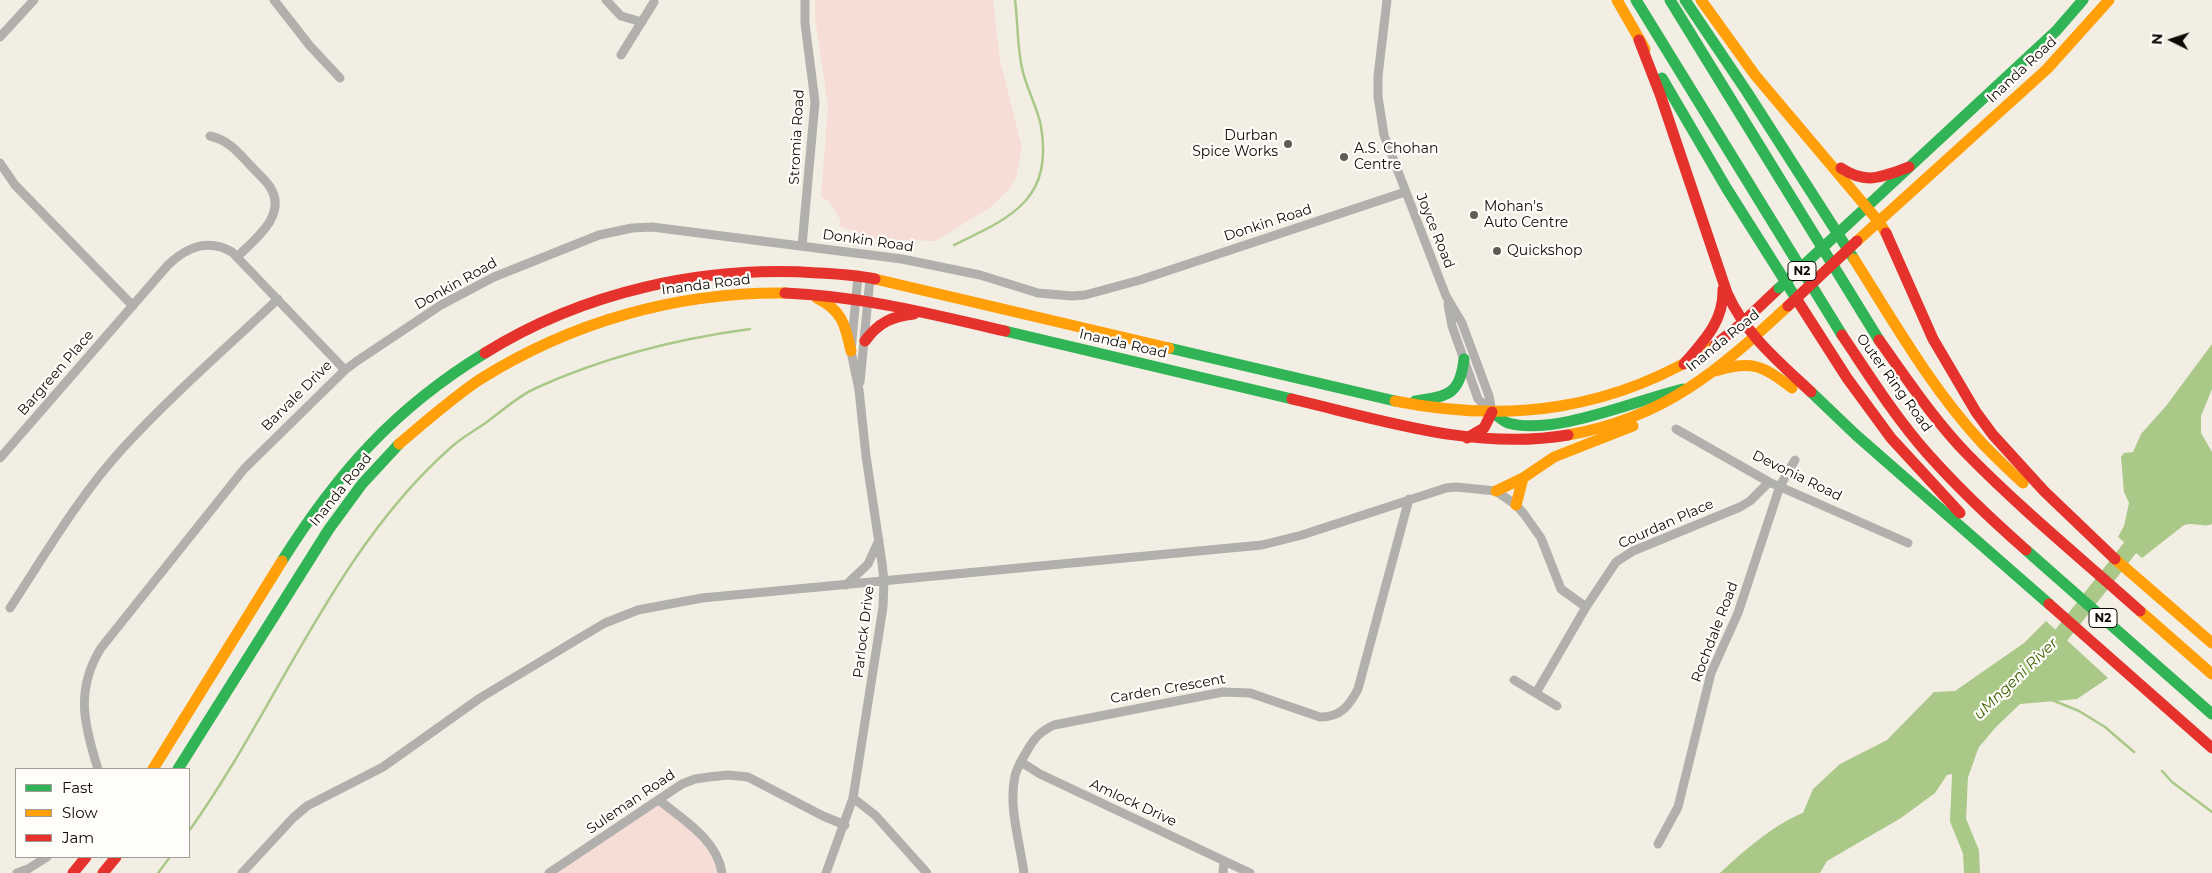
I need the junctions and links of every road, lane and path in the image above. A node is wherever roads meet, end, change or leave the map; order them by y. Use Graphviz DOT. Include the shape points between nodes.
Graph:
graph roads {
  1 [pos="34,0"];
  2 [pos="274,0"];
  3 [pos="606,0"];
  4 [pos="805,0"];
  5 [pos="1386,0"];
  6 [pos="1616,0"];
  7 [pos="1636,0"];
  8 [pos="1670,0"];
  9 [pos="1685,0"];
  10 [pos="1701,0"];
  11 [pos="2083,0"];
  12 [pos="2109,0"];
  13 [pos="654,2"];
  14 [pos="642,22"];
  15 [pos="0,37"];
  16 [pos="1639,40"];
  17 [pos="621,55"];
  18 [pos="340,78"];
  19 [pos="210,136"];
  20 [pos="1820,151"];
  21 [pos="1,167"];
  22 [pos="1909,168"];
  23 [pos="1405,192"];
  24 [pos="1868,206"];
  25 [pos="1879,222"];
  26 [pos="802,246"];
  27 [pos="237,257"];
  28 [pos="858,276"];
  29 [pos="1721,276"];
  30 [pos="870,278"];
  31 [pos="807,294"];
  32 [pos="1446,296"];
  33 [pos="855,298"];
  34 [pos="278,299"];
  35 [pos="868,300"];
  36 [pos="133,306"];
  37 [pos="924,313"];
  38 [pos="1742,323"];
  39 [pos="1754,338"];
  40 [pos="865,340"];
  41 [pos="851,351"];
  42 [pos="1464,359"];
  43 [pos="1684,364"];
  44 [pos="345,370"];
  45 [pos="1715,371"];
  46 [pos="1691,387"];
  47 [pos="859,390"];
  48 [pos="1405,402"];
  49 [pos="1492,412"];
  50 [pos="1676,429"];
  51 [pos="1856,435"];
  52 [pos="1466,438"];
  53 [pos="0,458"];
  54 [pos="1795,460"];
  55 [pos="1523,478"];
  56 [pos="1769,482"];
  57 [pos="2030,482"];
  58 [pos="1780,486"];
  59 [pos="1496,492"];
  60 [pos="1409,498"];
  61 [pos="1516,505"];
  62 [pos="1980,538"];
  63 [pos="879,540"];
  64 [pos="1908,543"];
  65 [pos="884,581"];
  66 [pos="846,585"];
  67 [pos="1586,607"];
  68 [pos="10,608"];
  69 [pos="2212,643"];
  70 [pos="2212,674"];
  71 [pos="1514,680"];
  72 [pos="1536,693"];
  73 [pos="1557,706"];
  74 [pos="2212,714"];
  75 [pos="2210,746"];
  76 [pos="1021,762"];
  77 [pos="98,768"];
  78 [pos="154,768"];
  79 [pos="179,768"];
  80 [pos="853,798"];
  81 [pos="659,800"];
  82 [pos="845,825"];
  83 [pos="1658,844"];
  84 [pos="45,858"];
  85 [pos="85,858"];
  86 [pos="115,858"];
  87 [pos="1224,861"];
  88 [pos="17,873"];
  89 [pos="73,873"];
  90 [pos="104,873"];
  91 [pos="242,873"];
  92 [pos="549,873"];
  93 [pos="722,873"];
  94 [pos="826,873"];
  95 [pos="928,873"];
  96 [pos="1024,873"];
  97 [pos="1223,873"];
  98 [pos="1250,873"];
  1 -- 15 [label="street"];
  2 -- 18 [label="street"];
  3 -- 14 [label="street" via="621,16"];
  4 -- 26 [label="street, Stromia Road" via="815,102"];
  5 -- 23 [label="street, Joyce Road" via="1378,97 1384,135"];
  6 -- 16 [label="main road"];
  7 -- 74 [label="main road, Outer Ring Road / N2" via="1834,323 1927,453 1994,522"];
  8 -- 70 [label="main road, Outer Ring Road / N2" via="1877,337 1934,416 1967,454 2014,499"];
  9 -- 57 [label="main road" via="1926,372 1982,443"];
  10 -- 20 [label="main road" via="1756,75"];
  11 -- 22 [label="main road, Inanda Road" via="2056,31"];
  12 -- 25 [label="main road, Inanda Road" via="2047,69"];
  13 -- 14 [label="street"];
  14 -- 17 [label="street"];
  16 -- 29 [label="main road"];
  16 -- 62 [label="main road" via="1727,189 1847,378 1891,438"];
  19 -- 27 [label="street" via="230,144 270,186 275,200 275,210 268,226"];
  20 -- 22 [label="main road" via="1852,176 1874,179"];
  20 -- 24 [label="main road"];
  21 -- 36 [label="street"];
  22 -- 24 [label="main road, Inanda Road"];
  23 -- 26 [label="street, Donkin Road" via="1140,280 1079,296 1038,293 950,267"];
  23 -- 32 [label="street, Joyce Road"];
  24 -- 25 [label="main road"];
  24 -- 38 [label="main road, Inanda Road, bridge"];
  25 -- 39 [label="main road, Inanda Road, bridge"];
  25 -- 57 [label="main road" via="1940,354 1993,434"];
  26 -- 44 [label="street, Donkin Road" via="652,227 607,233 522,264 467,291"];
  27 -- 34 [label="street, Barvale Drive"];
  27 -- 36 [label="street, Barvale Drive" via="216,245 192,247 168,265"];
  28 -- 30 [label="main road, Inanda Road"];
  28 -- 33 [label="street, Parlock Drive"];
  28 -- 78 [label="main road, Inanda Road" via="760,272 705,275 658,284 610,296 558,315 467,364 389,425 333,487 284,557"];
  29 -- 38 [label="main road"];
  29 -- 43 [label="main road" via="1724,296 1719,319"];
  30 -- 35 [label="street, Parlock Drive"];
  30 -- 48 [label="main road, Inanda Road"];
  31 -- 33 [label="main road, Inanda Road"];
  31 -- 41 [label="main road" via="837,309"];
  31 -- 79 [label="main road, Inanda Road" via="720,295 660,305 620,316 567,334 517,358 449,402 386,458 342,510"];
  32 -- 42 [label="street, Joyce Road"];
  32 -- 49 [label="street, Joyce Road" via="1462,323"];
  33 -- 35 [label="main road, Inanda Road"];
  33 -- 41 [label="street, Parlock Drive"];
  34 -- 44 [label="street, Barvale Drive"];
  34 -- 68 [label="street" via="124,447 71,512"];
  35 -- 37 [label="main road, Inanda Road"];
  35 -- 40 [label="street, Parlock Drive"];
  36 -- 53 [label="street, Bargreen Place"];
  37 -- 40 [label="main road" via="890,318 873,329"];
  37 -- 52 [label="main road, Inanda Road"];
  38 -- 39 [label="main road"];
  38 -- 43 [label="main road, Inanda Road"];
  39 -- 45 [label="main road, Inanda Road"];
  39 -- 51 [label="main road"];
  40 -- 47 [label="street, Parlock Drive"];
  41 -- 47 [label="street, Parlock Drive"];
  42 -- 48 [label="main road" via="1462,381 1455,391"];
  42 -- 49 [label="street, Joyce Road" via="1478,399"];
  43 -- 49 [label="main road, Inanda Road" via="1605,395 1546,408"];
  44 -- 77 [label="street, Barvale Drive" via="244,469 101,648 87,675 84,706"];
  45 -- 46 [label="main road, Inanda Road"];
  45 -- 51 [label="main road" via="1741,363 1764,367"];
  46 -- 49 [label="main road" via="1572,420 1511,425 1498,420"];
  46 -- 52 [label="main road, Inanda Road" via="1633,418 1589,432 1522,441"];
  46 -- 55 [label="main road" via="1683,397 1645,420 1554,457"];
  47 -- 63 [label="street, Parlock Drive"];
  48 -- 49 [label="main road, Inanda Road" via="1444,410"];
  49 -- 52 [label="main road" via="1484,428"];
  50 -- 56 [label="street, Devonia Road"];
  51 -- 62 [label="main road"];
  54 -- 58 [label="street, Rochdale Road"];
  55 -- 59 [label="main road"];
  55 -- 61 [label="main road"];
  56 -- 58 [label="street, Devonia Road"];
  56 -- 67 [label="street, Courdan Place" via="1740,507 1621,558"];
  57 -- 69 [label="main road"];
  58 -- 64 [label="street, Devonia Road"];
  58 -- 83 [label="street, Rochdale Road" via="1738,613 1712,672 1678,807"];
  59 -- 60 [label="street" via="1456,487"];
  59 -- 61 [label="street"];
  60 -- 65 [label="street" via="1302,535 1262,545"];
  60 -- 76 [label="street, Carden Crescent" via="1358,689 1343,711 1330,717 1320,717 1250,693 1223,692 1054,725 1036,737"];
  61 -- 67 [label="street" via="1541,538 1561,589"];
  62 -- 75 [label="main road" via="2017,576"];
  63 -- 65 [label="street, Parlock Drive"];
  63 -- 66 [label="street" via="868,564"];
  65 -- 66 [label="street"];
  65 -- 80 [label="street, Parlock Drive" via="884,607"];
  66 -- 91 [label="street" via="682,601 638,610 606,623 480,698 383,767 315,801 293,818"];
  67 -- 72 [label="street, Courdan Place"];
  71 -- 72 [label="street"];
  72 -- 73 [label="street"];
  76 -- 87 [label="street, Amlock Drive"];
  76 -- 96 [label="street, Carden Crescent" via="1015,775 1014,802"];
  80 -- 82 [label="street, Parlock Drive"];
  80 -- 95 [label="street" via="875,814"];
  81 -- 82 [label="street, Suleman Road" via="694,779 739,775 753,778"];
  81 -- 92 [label="street, Suleman Road"];
  81 -- 93 [label="street" via="706,840 720,862"];
  82 -- 94 [label="street, Parlock Drive"];
  84 -- 88 [label="street"];
  85 -- 89 [label="main road"];
  86 -- 90 [label="main road"];
  87 -- 97 [label="street"];
  87 -- 98 [label="street, Amlock Drive"];
}
